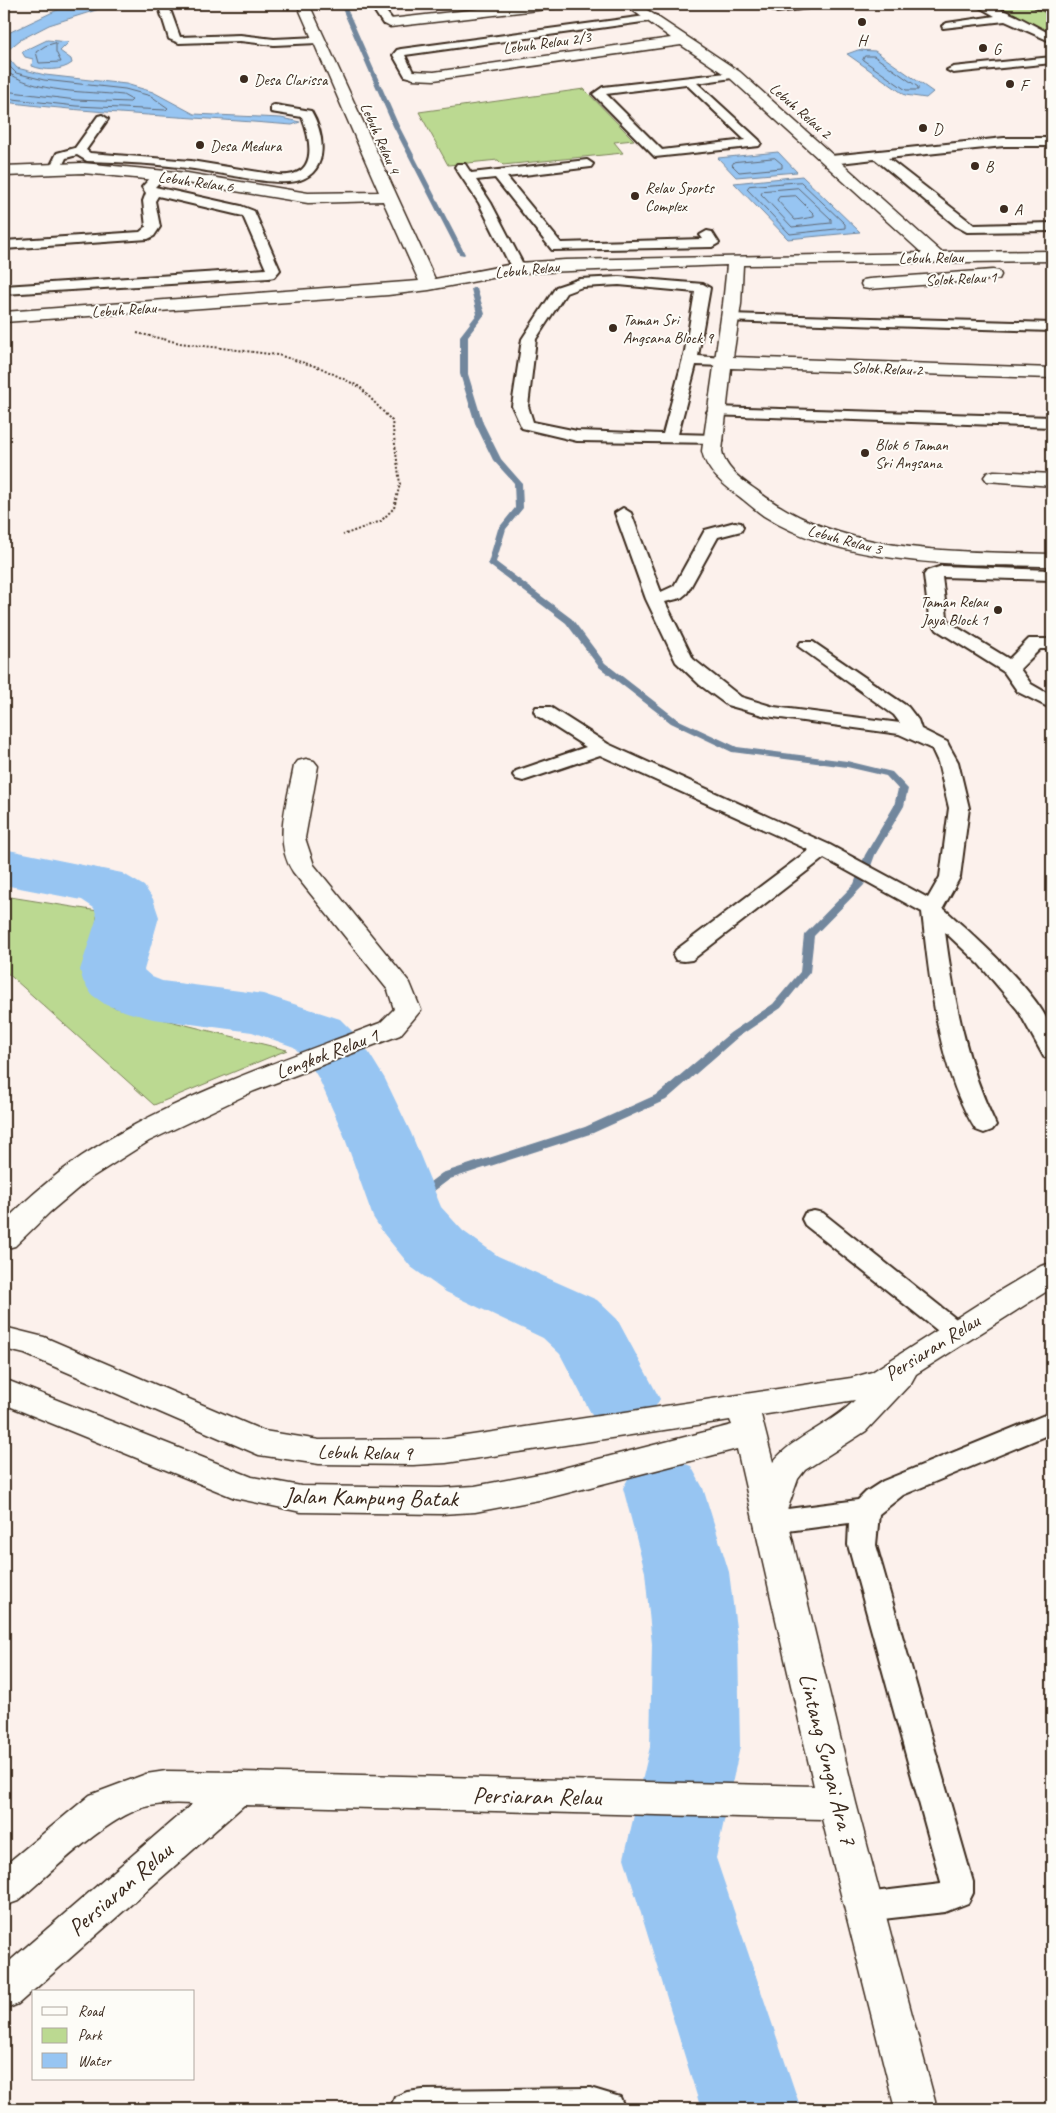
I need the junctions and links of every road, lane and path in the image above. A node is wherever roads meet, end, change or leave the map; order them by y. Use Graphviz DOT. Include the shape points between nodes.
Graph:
graph roads {
  1 [pos="163,4"];
  2 [pos="303,4"];
  3 [pos="375,4"];
  4 [pos="555,4"];
  5 [pos="630,4"];
  6 [pos="817,4"];
  7 [pos="979,4"];
  8 [pos="1040,4"];
  9 [pos="777,9"];
  10 [pos="1052,9"];
  11 [pos="1008,17"];
  12 [pos="653,18"];
  13 [pos="390,23"];
  14 [pos="947,26"];
  15 [pos="316,34"];
  16 [pos="1052,39"];
  17 [pos="685,40"];
  18 [pos="1052,60"];
  19 [pos="953,70"];
  20 [pos="413,75"];
  21 [pos="735,75"];
  22 [pos="690,81"];
  23 [pos="275,109"];
  24 [pos="102,119"];
  25 [pos="1052,142"];
  26 [pos="877,155"];
  27 [pos="83,159"];
  28 [pos="831,160"];
  29 [pos="587,164"];
  30 [pos="461,166"];
  31 [pos="4,171"];
  32 [pos="498,174"];
  33 [pos="160,175"];
  34 [pos="468,177"];
  35 [pos="187,178"];
  36 [pos="153,192"];
  37 [pos="171,196"];
  38 [pos="388,196"];
  39 [pos="1052,227"];
  40 [pos="707,235"];
  41 [pos="656,236"];
  42 [pos="4,245"];
  43 [pos="599,245"];
  44 [pos="1052,256"];
  45 [pos="936,257"];
  46 [pos="735,260"];
  47 [pos="518,268"];
  48 [pos="1005,275"];
  49 [pos="869,284"];
  50 [pos="429,285"];
  51 [pos="4,290"];
  52 [pos="115,310"];
  53 [pos="4,317"];
  54 [pos="729,318"];
  55 [pos="1052,327"];
  56 [pos="690,356"];
  57 [pos="723,357"];
  58 [pos="1052,374"];
  59 [pos="715,412"];
  60 [pos="1052,422"];
  61 [pos="669,439"];
  62 [pos="714,440"];
  63 [pos="994,478"];
  64 [pos="1052,480"];
  65 [pos="623,513"];
  66 [pos="734,527"];
  67 [pos="343,535"];
  68 [pos="1052,560"];
  69 [pos="1052,575"];
  70 [pos="655,600"];
  71 [pos="1052,644"];
  72 [pos="807,646"];
  73 [pos="1011,668"];
  74 [pos="1050,701"];
  75 [pos="543,712"];
  76 [pos="912,733"];
  77 [pos="602,748"];
  78 [pos="306,766"];
  79 [pos="523,775"];
  80 [pos="823,849"];
  81 [pos="932,909"];
  82 [pos="684,955"];
  83 [pos="1052,1052"];
  84 [pos="984,1125"];
  85 [pos="814,1219"];
  86 [pos="4,1238"];
  87 [pos="1052,1274"];
  88 [pos="956,1332"];
  89 [pos="4,1338"];
  90 [pos="911,1363"];
  91 [pos="4,1391"];
  92 [pos="747,1421"];
  93 [pos="1052,1422"];
  94 [pos="864,1510"];
  95 [pos="771,1516"];
  96 [pos="237,1788"];
  97 [pos="837,1803"];
  98 [pos="4,1889"];
  99 [pos="865,1907"];
  100 [pos="4,1991"];
  101 [pos="407,2109"];
  102 [pos="608,2109"];
  103 [pos="916,2109"];
  1 -- 15 [label="lane" via="175,39 185,41 240,38 274,42"];
  2 -- 15 [label="street, Lebuh Relau 4"];
  3 -- 13 [label="lane" via="386,22"];
  4 -- 13 [label="street"];
  5 -- 12 [label="street, Lebuh Relau 2"];
  6 -- 9 [label="lane"];
  7 -- 11 [label="lane"];
  8 -- 10 [label="street"];
  11 -- 14 [label="lane"];
  11 -- 16 [label="lane"];
  12 -- 17 [label="street, Lebuh Relau 2"];
  12 -- 20 [label="lane" via="401,52 399,55 409,74"];
  15 -- 38 [label="street, Lebuh Relau 4"];
  17 -- 20 [label="street, Lebuh Relau 2/3" via="434,76"];
  17 -- 21 [label="street, Lebuh Relau 2"];
  18 -- 19 [label="lane"];
  21 -- 22 [label="lane"];
  21 -- 28 [label="street, Lebuh Relau 2"];
  22 -- 22 [label="lane" via="755,143 660,154 599,94 603,90"];
  23 -- 27 [label="lane" via="307,114 318,143 313,164 301,176 279,179 214,166"];
  24 -- 27 [label="lane"];
  25 -- 26 [label="lane" via="1004,142"];
  26 -- 28 [label="lane"];
  26 -- 39 [label="lane" via="972,229"];
  27 -- 31 [label="street, Lebuh Relau 6" via="56,168"];
  27 -- 33 [label="street, Lebuh Relau 6"];
  28 -- 45 [label="street, Lebuh Relau 2"];
  29 -- 32 [label="lane"];
  30 -- 34 [label="lane"];
  32 -- 34 [label="lane"];
  32 -- 43 [label="lane" via="554,245"];
  33 -- 35 [label="street, Lebuh Relau 6"];
  33 -- 36 [label="lane" via="148,187"];
  34 -- 47 [label="lane"];
  35 -- 37 [label="lane"];
  35 -- 38 [label="street, Lebuh Relau 6" via="308,198"];
  36 -- 37 [label="lane"];
  36 -- 42 [label="lane" via="149,201 153,227 143,236"];
  37 -- 51 [label="lane" via="249,214 273,270 257,276"];
  38 -- 50 [label="street, Lebuh Relau 4"];
  40 -- 43 [label="lane" via="712,243"];
  41 -- 43 [label="lane"];
  44 -- 45 [label="street, Lebuh Relau"];
  45 -- 46 [label="street, Lebuh Relau"];
  46 -- 47 [label="street, Lebuh Relau"];
  46 -- 54 [label="street, Lebuh Relau 3"];
  47 -- 50 [label="street, Lebuh Relau"];
  48 -- 49 [label="street, Solok Relau 1"];
  50 -- 52 [label="street, Lebuh Relau"];
  52 -- 53 [label="street, Lebuh Relau"];
  52 -- 67 [label="path" via="128,329 143,336 278,355 321,368 360,387 392,420 400,484 394,508 381,520"];
  54 -- 55 [label="lane"];
  54 -- 57 [label="street, Lebuh Relau 3"];
  56 -- 57 [label="lane"];
  56 -- 61 [label="lane"];
  56 -- 61 [label="lane" via="703,288 619,280 580,283 557,294 529,339 520,406 527,425 577,436"];
  57 -- 58 [label="street, Solok Relau 2"];
  57 -- 59 [label="street, Lebuh Relau 3"];
  59 -- 60 [label="lane"];
  59 -- 62 [label="street, Lebuh Relau 3"];
  61 -- 62 [label="lane"];
  62 -- 68 [label="street, Lebuh Relau 3" via="712,452 716,462 742,491 776,517 817,534 902,553"];
  63 -- 64 [label="street"];
  65 -- 70 [label="lane"];
  66 -- 70 [label="lane" via="711,534 681,589"];
  69 -- 73 [label="lane" via="942,571 934,576 938,617 943,626"];
  70 -- 76 [label="lane" via="685,662 706,682 734,701 773,712 903,729"];
  71 -- 73 [label="lane" via="1035,643"];
  72 -- 76 [label="lane" via="901,711 909,720"];
  73 -- 74 [label="lane" via="1024,688"];
  75 -- 77 [label="lane"];
  76 -- 81 [label="lane" via="940,746 948,762 959,808 950,877"];
  77 -- 79 [label="lane"];
  77 -- 80 [label="lane"];
  78 -- 86 [label="street, Lengkok Relau 1" via="293,838 302,867 401,989 408,1010 390,1029 217,1098 105,1154 40,1204"];
  80 -- 81 [label="lane"];
  80 -- 82 [label="lane"];
  81 -- 83 [label="lane" via="987,959 1028,1007"];
  81 -- 84 [label="lane" via="952,1038 969,1093"];
  85 -- 88 [label="lane"];
  87 -- 88 [label="street, Persiaran Relau"];
  88 -- 90 [label="street, Persiaran Relau"];
  89 -- 92 [label="street, Lebuh Relau 9" via="33,1345 259,1443 319,1452 446,1452"];
  90 -- 92 [label="street, Persiaran Relau" via="883,1380"];
  90 -- 95 [label="street" via="854,1422 793,1461 782,1474"];
  91 -- 92 [label="street, Jalan Kampung Batak" via="247,1489 301,1499 441,1501 544,1486"];
  92 -- 95 [label="street, Lintang Sungai Ara 7"];
  93 -- 94 [label="lane" via="893,1488 874,1499"];
  94 -- 95 [label="lane"];
  94 -- 99 [label="lane" via="862,1544 957,1882 956,1893 946,1898"];
  95 -- 97 [label="street, Lintang Sungai Ara 7"];
  96 -- 97 [label="street, Persiaran Relau"];
  96 -- 98 [label="street, Persiaran Relau" via="166,1787 122,1798 103,1807"];
  96 -- 100 [label="street, Persiaran Relau"];
  97 -- 99 [label="street, Lintang Sungai Ara 7"];
  99 -- 103 [label="street, Lintang Sungai Ara 7"];
  101 -- 102 [label="lane" via="590,2104"];
}
